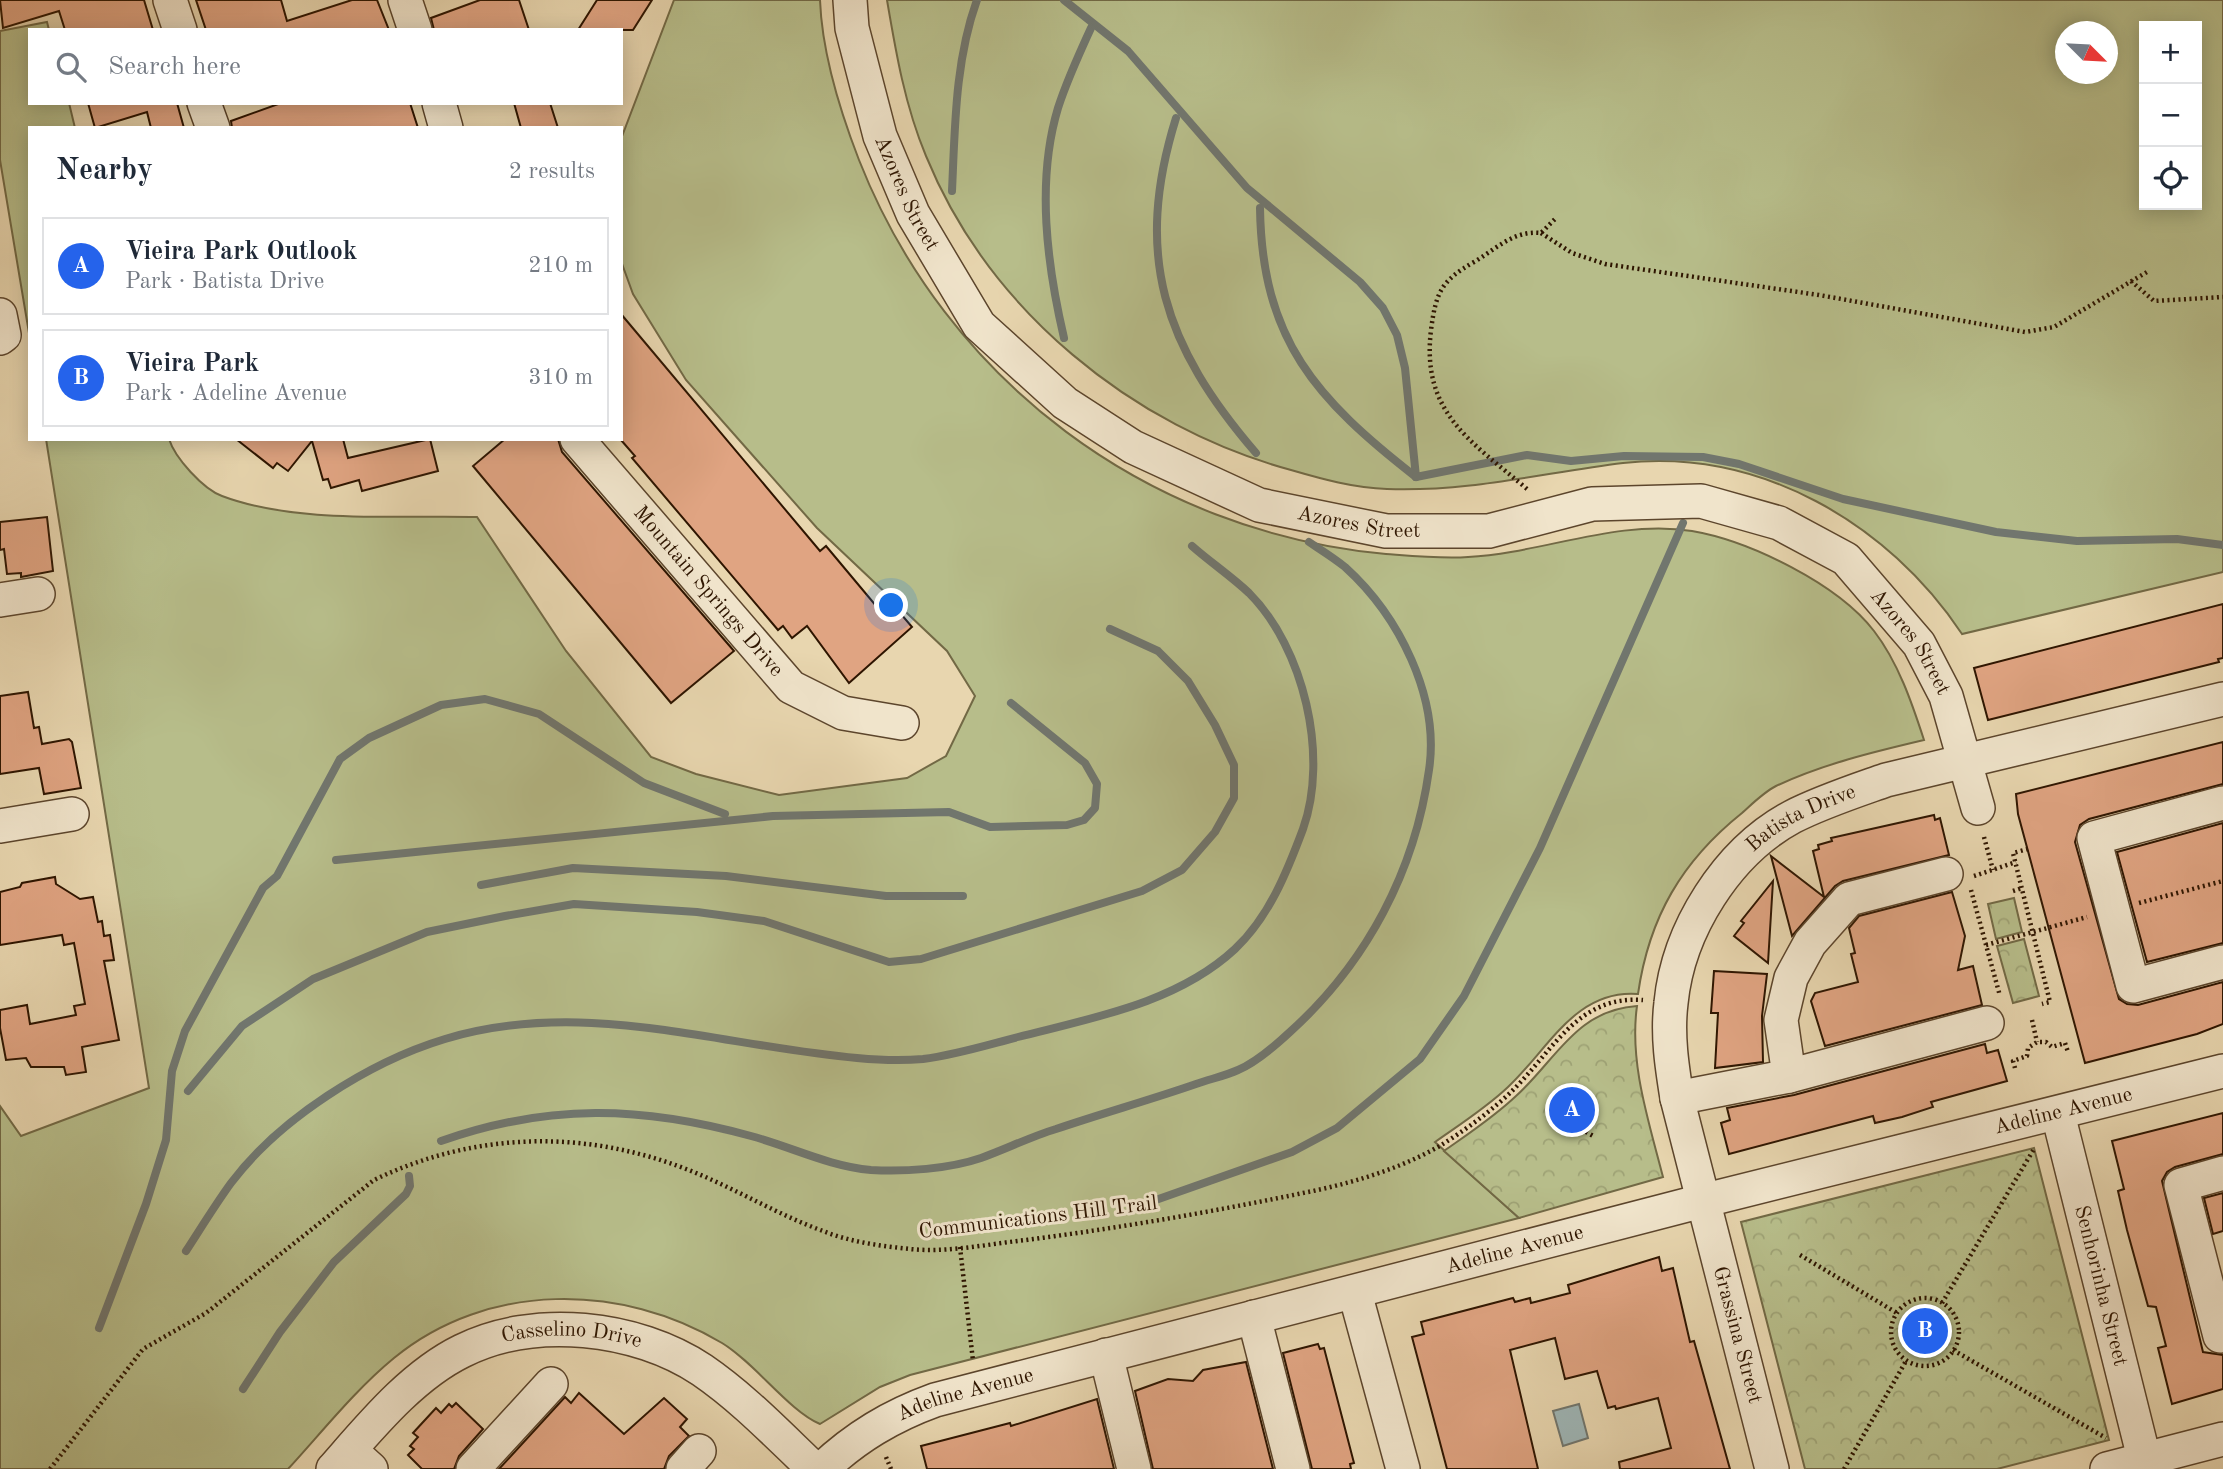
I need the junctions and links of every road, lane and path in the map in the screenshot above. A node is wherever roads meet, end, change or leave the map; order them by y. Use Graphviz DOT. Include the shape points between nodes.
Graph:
graph roads {
  1 [pos="170,0"];
  2 [pos="405,0"];
  3 [pos="850,0"];
  4 [pos="179,28"];
  5 [pos="414,28"];
  6 [pos="205,105"];
  7 [pos="440,105"];
  8 [pos="212,126"];
  9 [pos="445,126"];
  10 [pos="1556,218"];
  11 [pos="1541,233"];
  12 [pos="2147,272"];
  13 [pos="2131,281"];
  14 [pos="2223,297"];
  15 [pos="0,315"];
  16 [pos="0,338"];
  17 [pos="578,441"];
  18 [pos="1530,492"];
  19 [pos="38,594"];
  20 [pos="0,600"];
  21 [pos="2223,699"];
  22 [pos="902,723"];
  23 [pos="1966,762"];
  24 [pos="2223,803"];
  25 [pos="72,814"];
  26 [pos="1981,822"];
  27 [pos="0,827"];
  28 [pos="2028,849"];
  29 [pos="2016,862"];
  30 [pos="1993,870"];
  31 [pos="1946,874"];
  32 [pos="2022,888"];
  33 [pos="2013,891"];
  34 [pos="1983,898"];
  35 [pos="1974,901"];
  36 [pos="2223,962"];
  37 [pos="1643,1000"];
  38 [pos="2042,1004"];
  39 [pos="1994,1013"];
  40 [pos="2032,1020"];
  41 [pos="2037,1042"];
  42 [pos="2068,1052"];
  43 [pos="2015,1068"];
  44 [pos="2223,1071"];
  45 [pos="1789,1076"];
  46 [pos="1677,1098"];
  47 [pos="2058,1114"];
  48 [pos="1562,1118"];
  49 [pos="1595,1137"];
  50 [pos="2034,1148"];
  51 [pos="2223,1173"];
  52 [pos="1702,1201"];
  53 [pos="960,1247"];
  54 [pos="1800,1255"];
  55 [pos="1355,1293"];
  56 [pos="1942,1303"];
  57 [pos="1897,1313"];
  58 [pos="1254,1317"];
  59 [pos="2223,1335"];
  60 [pos="1953,1350"];
  61 [pos="1106,1355"];
  62 [pos="973,1361"];
  63 [pos="1906,1361"];
  64 [pos="551,1384"];
  65 [pos="2223,1439"];
  66 [pos="885,1454"];
  67 [pos="2108,1455"];
  68 [pos="2144,1458"];
  69 [pos="351,1463"];
  70 [pos="50,1469"];
  71 [pos="473,1469"];
  72 [pos="814,1469"];
  73 [pos="822,1469"];
  74 [pos="891,1469"];
  75 [pos="1134,1469"];
  76 [pos="1293,1469"];
  77 [pos="1402,1469"];
  78 [pos="1772,1469"];
  79 [pos="1844,1469"];
  1 -- 4 [label="street"];
  2 -- 5 [label="street"];
  3 -- 23 [label="street, Azores Street" via="852,28 880,136 913,215 979,325 1065,403 1133,447 1258,505 1385,531 1489,531 1592,504 1701,501 1779,523 1846,559 1919,644 1946,696"];
  6 -- 8 [label="street"];
  7 -- 9 [label="street"];
  10 -- 11 [label="path"];
  11 -- 13 [label="path" via="1572,253 1605,264 1819,295 2025,332 2054,327"];
  11 -- 18 [label="path" via="1528,231 1510,239 1448,277 1435,301 1429,353 1437,399 1458,430"];
  12 -- 13 [label="path"];
  13 -- 14 [label="path" via="2154,301"];
  15 -- 16 [label="street" via="4,335"];
  17 -- 22 [label="street, Mountain Springs Drive" via="791,687 843,713"];
  19 -- 20 [label="street"];
  21 -- 23 [label="street, Batista Drive"];
  23 -- 26 [label="street, Azores Street"];
  23 -- 46 [label="street, Batista Drive" via="1886,779 1847,794 1790,818 1739,856 1703,908 1683,955 1671,1002 1670,1051"];
  24 -- 36 [label="street" via="2094,838 2133,986"];
  25 -- 27 [label="street"];
  26 -- 30 [label="path"];
  28 -- 29 [label="path" via="2013,853"];
  29 -- 30 [label="path"];
  29 -- 32 [label="path"];
  30 -- 35 [label="path" via="1967,878"];
  31 -- 45 [label="street" via="1849,899 1810,943 1791,978 1781,1020"];
  32 -- 33 [label="path"];
  32 -- 38 [label="path" via="2050,1002"];
  34 -- 35 [label="path"];
  35 -- 39 [label="path"];
  37 -- 53 [label="path, Communications Hill Trail" via="1620,998 1591,1011 1557,1040 1513,1090 1475,1121 1437,1147 1375,1174 1320,1190 1145,1223"];
  39 -- 45 [label="street"];
  40 -- 41 [label="path"];
  41 -- 42 [label="path" via="2052,1047 2065,1043"];
  41 -- 43 [label="path" via="2028,1048 2027,1056 2013,1061"];
  44 -- 47 [label="street, Adeline Avenue"];
  45 -- 46 [label="street"];
  46 -- 52 [label="street, Batista Drive"];
  47 -- 52 [label="street, Adeline Avenue"];
  47 -- 68 [label="street, Senhorinha Street"];
  48 -- 49 [label="path"];
  50 -- 56 [label="path"];
  51 -- 59 [label="street" via="2181,1185"];
  52 -- 55 [label="street, Adeline Avenue"];
  52 -- 78 [label="street, Grassina Street"];
  53 -- 62 [label="path"];
  53 -- 70 [label="path, Communications Hill Trail" via="910,1249 825,1232 687,1170 607,1146 538,1140 499,1142 450,1153 406,1164 374,1180 206,1313 143,1349"];
  54 -- 57 [label="path"];
  55 -- 58 [label="street, Adeline Avenue"];
  55 -- 77 [label="street"];
  56 -- 57 [label="path" via="1922,1298"];
  56 -- 60 [label="path" via="1951,1311 1958,1330"];
  57 -- 63 [label="path" via="1891,1335"];
  58 -- 61 [label="street, Adeline Avenue"];
  58 -- 76 [label="street"];
  60 -- 63 [label="path" via="1947,1359 1927,1367"];
  60 -- 67 [label="path"];
  61 -- 73 [label="street, Adeline Avenue" via="900,1413 866,1432"];
  61 -- 75 [label="street"];
  63 -- 79 [label="path"];
  64 -- 71 [label="street"];
  65 -- 68 [label="street"];
  66 -- 74 [label="path"];
  67 -- 68 [label="street"];
  69 -- 72 [label="street, Casselino Drive" via="420,1380 461,1351 493,1339 565,1329 594,1330 680,1357 743,1403"];
}
